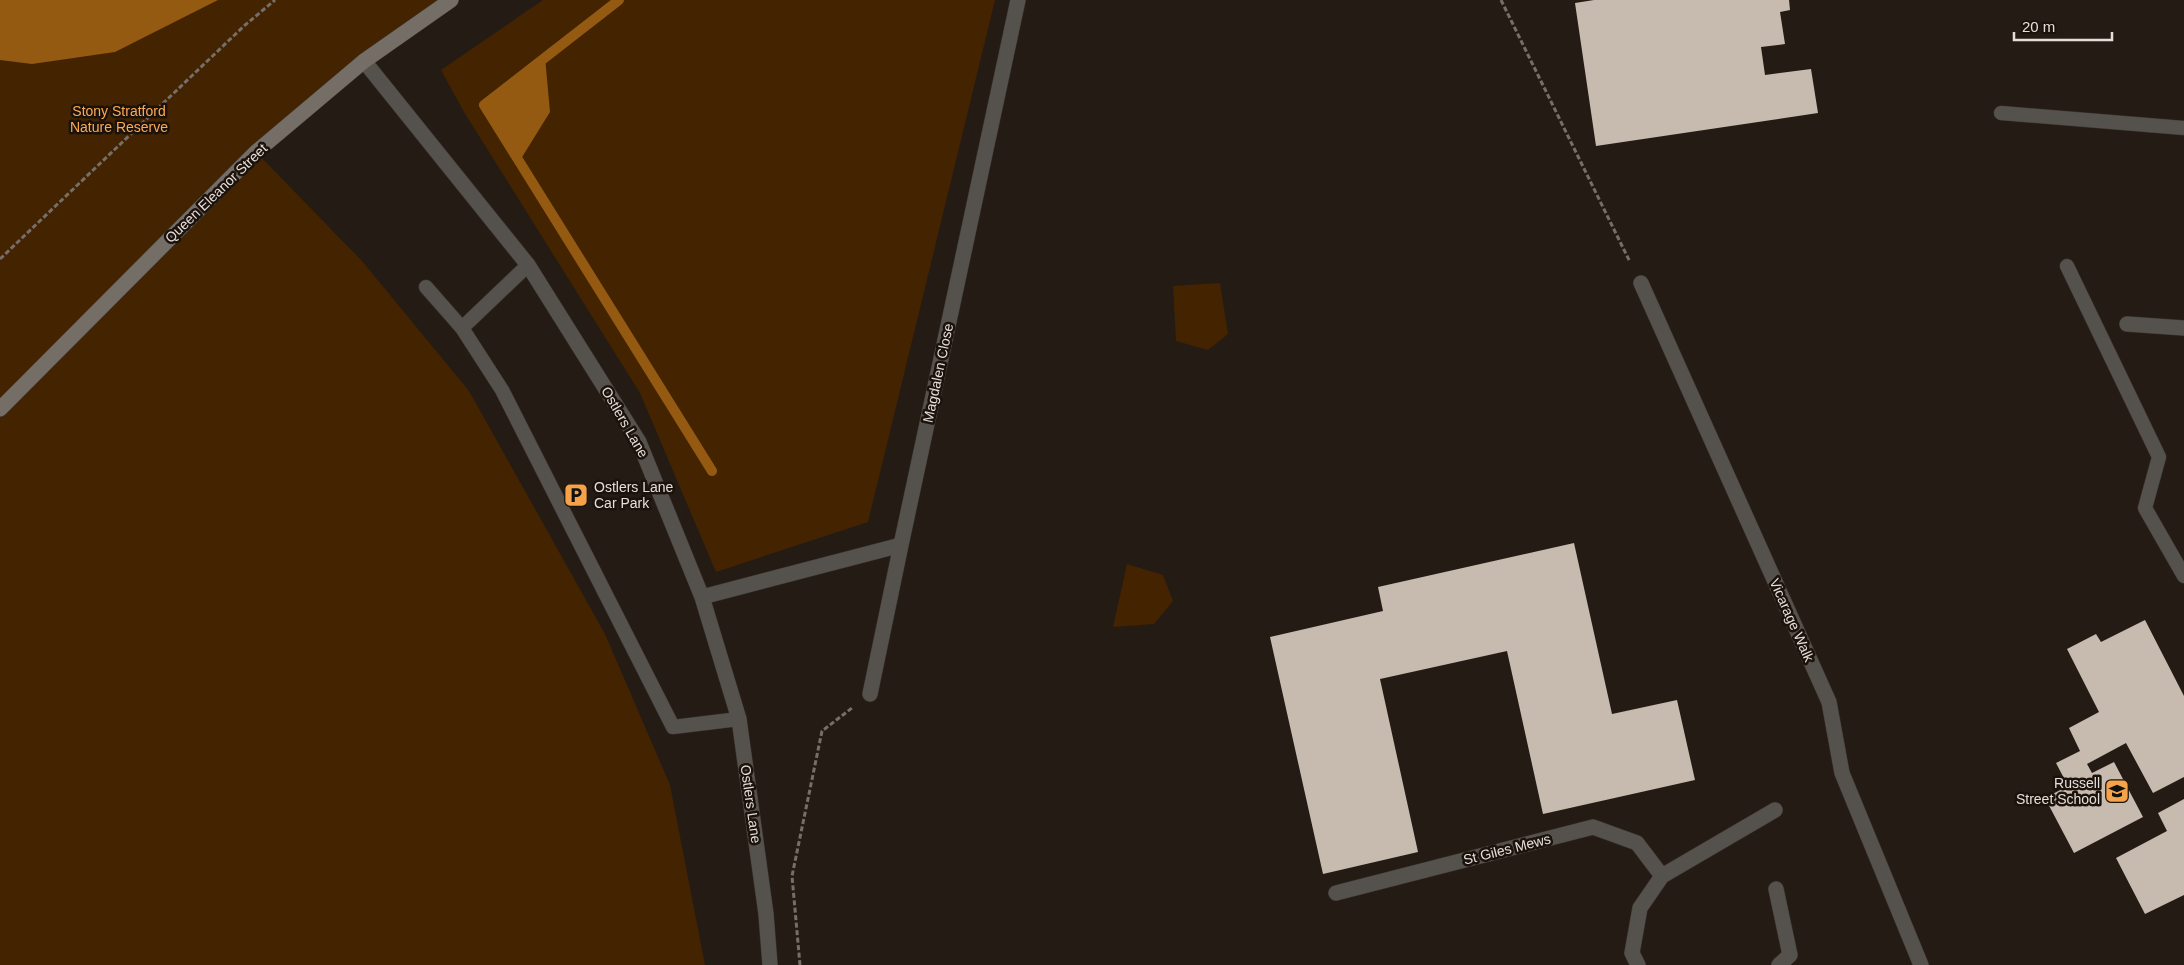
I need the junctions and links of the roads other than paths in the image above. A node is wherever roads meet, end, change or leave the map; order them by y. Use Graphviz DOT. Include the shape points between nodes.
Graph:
graph roads {
  1 [pos="451,0"];
  2 [pos="1018,0"];
  3 [pos="364,61"];
  4 [pos="2001,113"];
  5 [pos="2184,128"];
  6 [pos="528,264"];
  7 [pos="2067,266"];
  8 [pos="1641,283"];
  9 [pos="426,287"];
  10 [pos="2127,324"];
  11 [pos="462,328"];
  12 [pos="2184,328"];
  13 [pos="0,409"];
  14 [pos="901,545"];
  15 [pos="2184,576"];
  16 [pos="702,597"];
  17 [pos="870,694"];
  18 [pos="739,719"];
  19 [pos="1775,810"];
  20 [pos="1662,876"];
  21 [pos="1776,889"];
  22 [pos="1336,893"];
  23 [pos="770,965"];
  24 [pos="1638,965"];
  25 [pos="1779,965"];
  26 [pos="1921,965"];
  1 -- 3 [label="street, Queen Eleanor Street"];
  2 -- 14 [label="street, Magdalen Close"];
  3 -- 6 [label="street, Ostlers Lane"];
  3 -- 13 [label="street, Queen Eleanor Street" via="256,152"];
  4 -- 5 [label="lane"];
  6 -- 11 [label="lane"];
  6 -- 16 [label="street, Ostlers Lane" via="639,442"];
  7 -- 15 [label="lane" via="2159,457 2146,508"];
  8 -- 26 [label="street, Vicarage Walk" via="1829,702 1842,773"];
  9 -- 11 [label="lane"];
  10 -- 12 [label="street"];
  11 -- 18 [label="lane" via="502,390 673,727"];
  14 -- 16 [label="street"];
  14 -- 17 [label="street, Magdalen Close"];
  16 -- 18 [label="street, Ostlers Lane"];
  18 -- 23 [label="street, Ostlers Lane"];
  19 -- 20 [label="street"];
  20 -- 22 [label="street, St Giles Mews" via="1637,843 1593,827"];
  20 -- 24 [label="street" via="1640,908 1632,953"];
  21 -- 25 [label="street" via="1790,955"];
}
